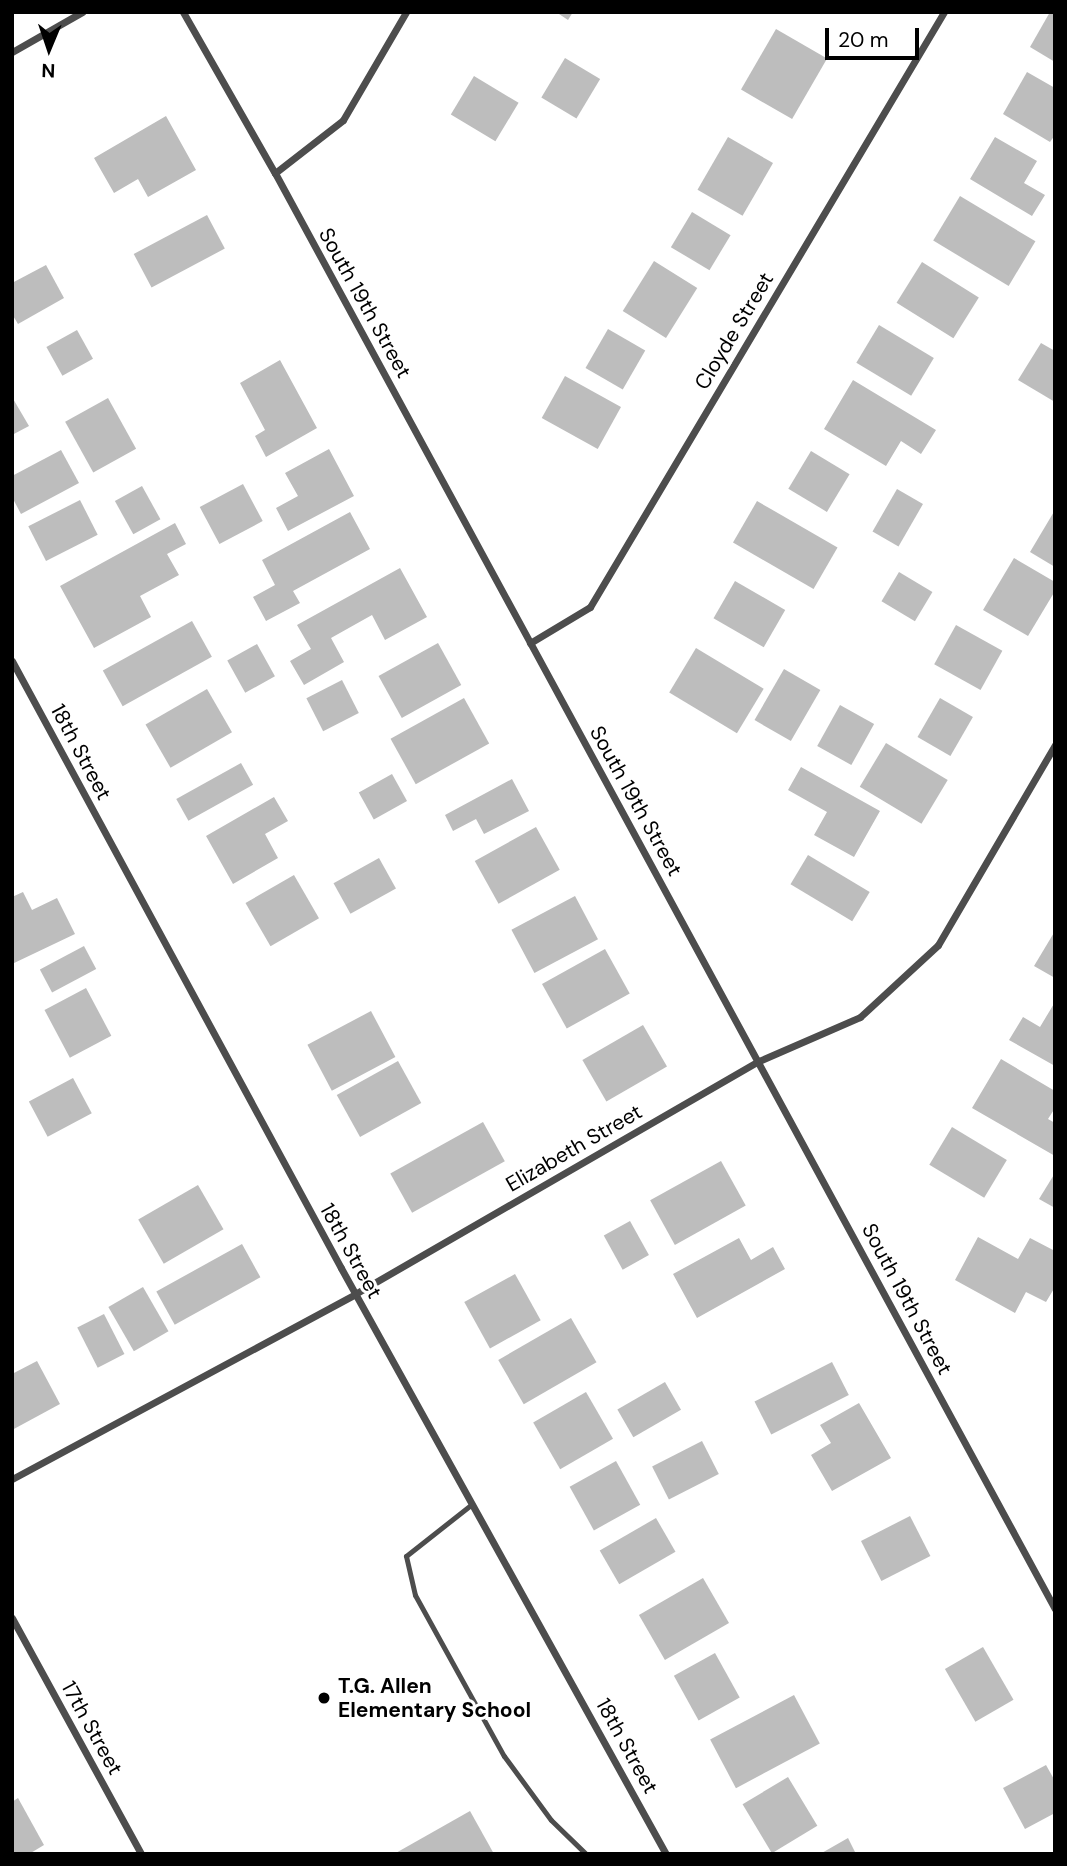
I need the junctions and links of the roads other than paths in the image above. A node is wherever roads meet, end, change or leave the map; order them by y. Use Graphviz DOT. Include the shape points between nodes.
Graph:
graph roads {
  1 [pos="82,12"];
  2 [pos="183,12"];
  3 [pos="406,12"];
  4 [pos="944,12"];
  5 [pos="12,52"];
  6 [pos="275,173"];
  7 [pos="530,643"];
  8 [pos="12,661"];
  9 [pos="1055,745"];
  10 [pos="759,1061"];
  11 [pos="355,1294"];
  12 [pos="12,1479"];
  13 [pos="472,1504"];
  14 [pos="1055,1609"];
  15 [pos="12,1618"];
  16 [pos="141,1854"];
  17 [pos="586,1854"];
  18 [pos="666,1854"];
  1 -- 5 [label="street"];
  2 -- 6 [label="street, South 19th Street"];
  3 -- 6 [label="street" via="343,120"];
  4 -- 7 [label="street, Cloyde Street" via="590,607"];
  6 -- 7 [label="street, South 19th Street"];
  7 -- 10 [label="street, South 19th Street"];
  8 -- 11 [label="street, 18th Street"];
  9 -- 10 [label="street, Elizabeth Street" via="938,945 860,1017"];
  10 -- 11 [label="street, Elizabeth Street"];
  10 -- 14 [label="street, South 19th Street"];
  11 -- 12 [label="street, Elizabeth Street"];
  11 -- 13 [label="street, 18th Street"];
  13 -- 17 [label="lane" via="406,1556 415,1595 504,1756 551,1820"];
  13 -- 18 [label="street, 18th Street"];
  15 -- 16 [label="street, 17th Street"];
}
